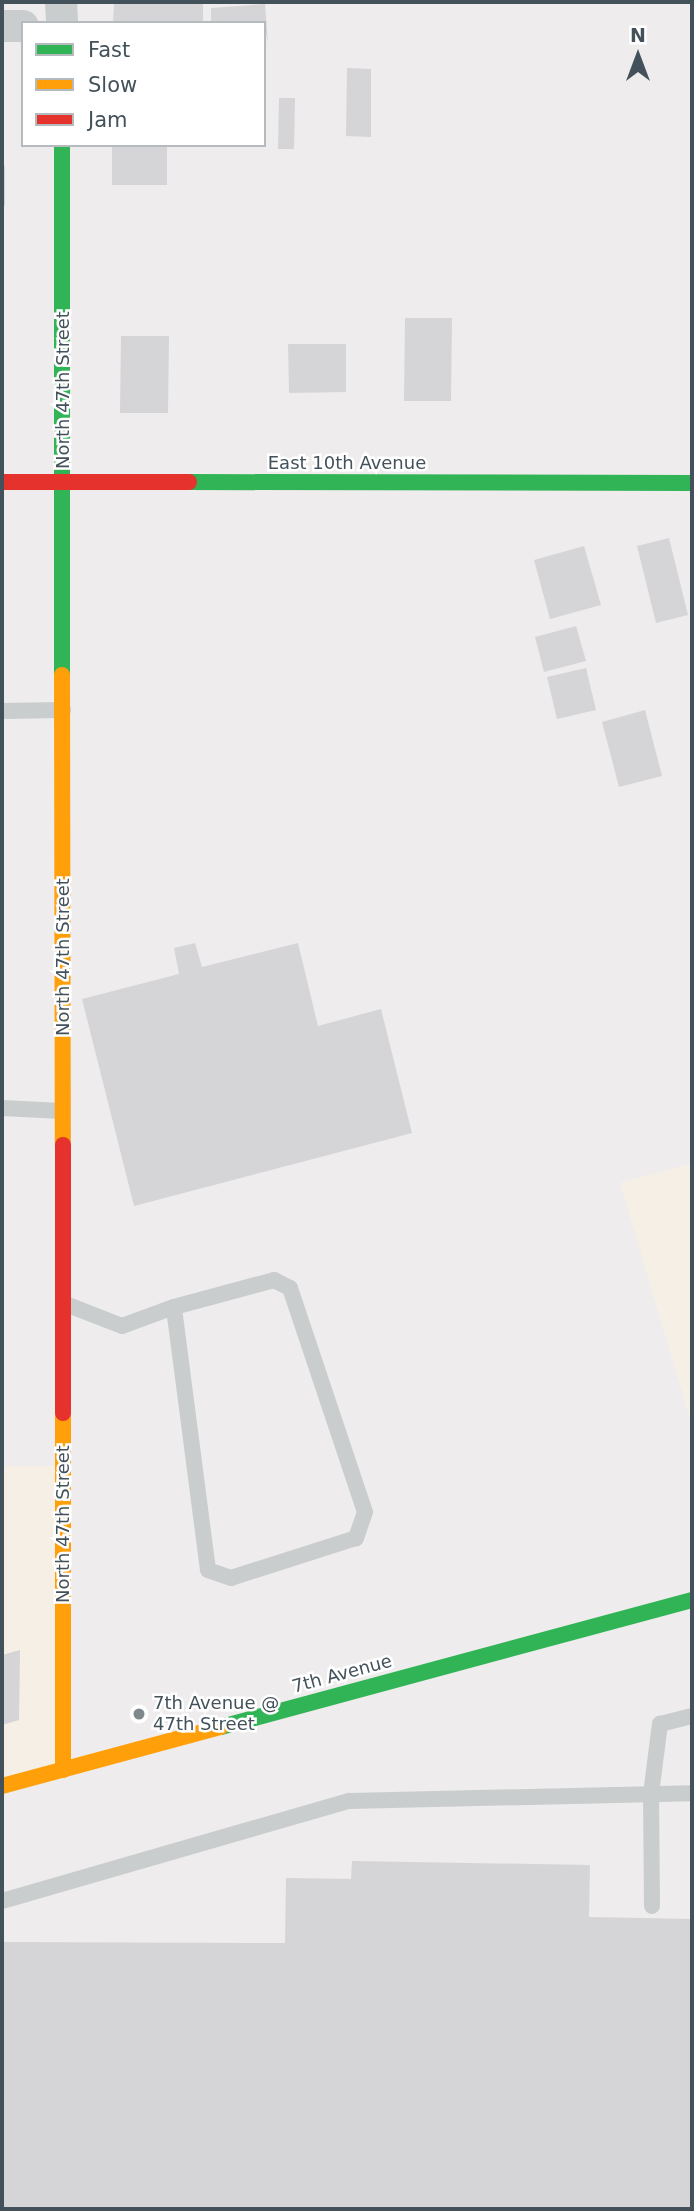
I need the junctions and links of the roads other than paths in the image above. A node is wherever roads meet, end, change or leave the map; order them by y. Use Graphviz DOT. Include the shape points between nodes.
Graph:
graph roads {
  1 [pos="61,2"];
  2 [pos="62,21"];
  3 [pos="2,26"];
  4 [pos="21,26"];
  5 [pos="62,147"];
  6 [pos="2,482"];
  7 [pos="63,482"];
  8 [pos="692,483"];
  9 [pos="63,710"];
  10 [pos="2,711"];
  11 [pos="2,1108"];
  12 [pos="62,1111"];
  13 [pos="63,1303"];
  14 [pos="174,1307"];
  15 [pos="692,1600"];
  16 [pos="692,1716"];
  17 [pos="63,1770"];
  18 [pos="2,1786"];
  19 [pos="692,1793"];
  20 [pos="651,1794"];
  21 [pos="2,1901"];
  22 [pos="652,1906"];
  1 -- 2 [label="street"];
  3 -- 4 [label="street"];
  5 -- 7 [label="street, North 47th Street"];
  6 -- 7 [label="street, East 10th Avenue"];
  7 -- 8 [label="street, East 10th Avenue"];
  7 -- 9 [label="street, North 47th Street"];
  9 -- 10 [label="lane"];
  9 -- 12 [label="street, North 47th Street"];
  11 -- 12 [label="lane"];
  12 -- 13 [label="street, North 47th Street"];
  13 -- 14 [label="lane" via="122,1326"];
  13 -- 17 [label="street, North 47th Street"];
  14 -- 14 [label="lane" via="274,1280 290,1288 365,1512 356,1538 231,1578 208,1570"];
  15 -- 17 [label="street, 7th Avenue"];
  16 -- 20 [label="lane" via="660,1724"];
  17 -- 18 [label="street, 7th Avenue"];
  19 -- 20 [label="lane"];
  20 -- 21 [label="lane" via="349,1801"];
  20 -- 22 [label="lane"];
}
